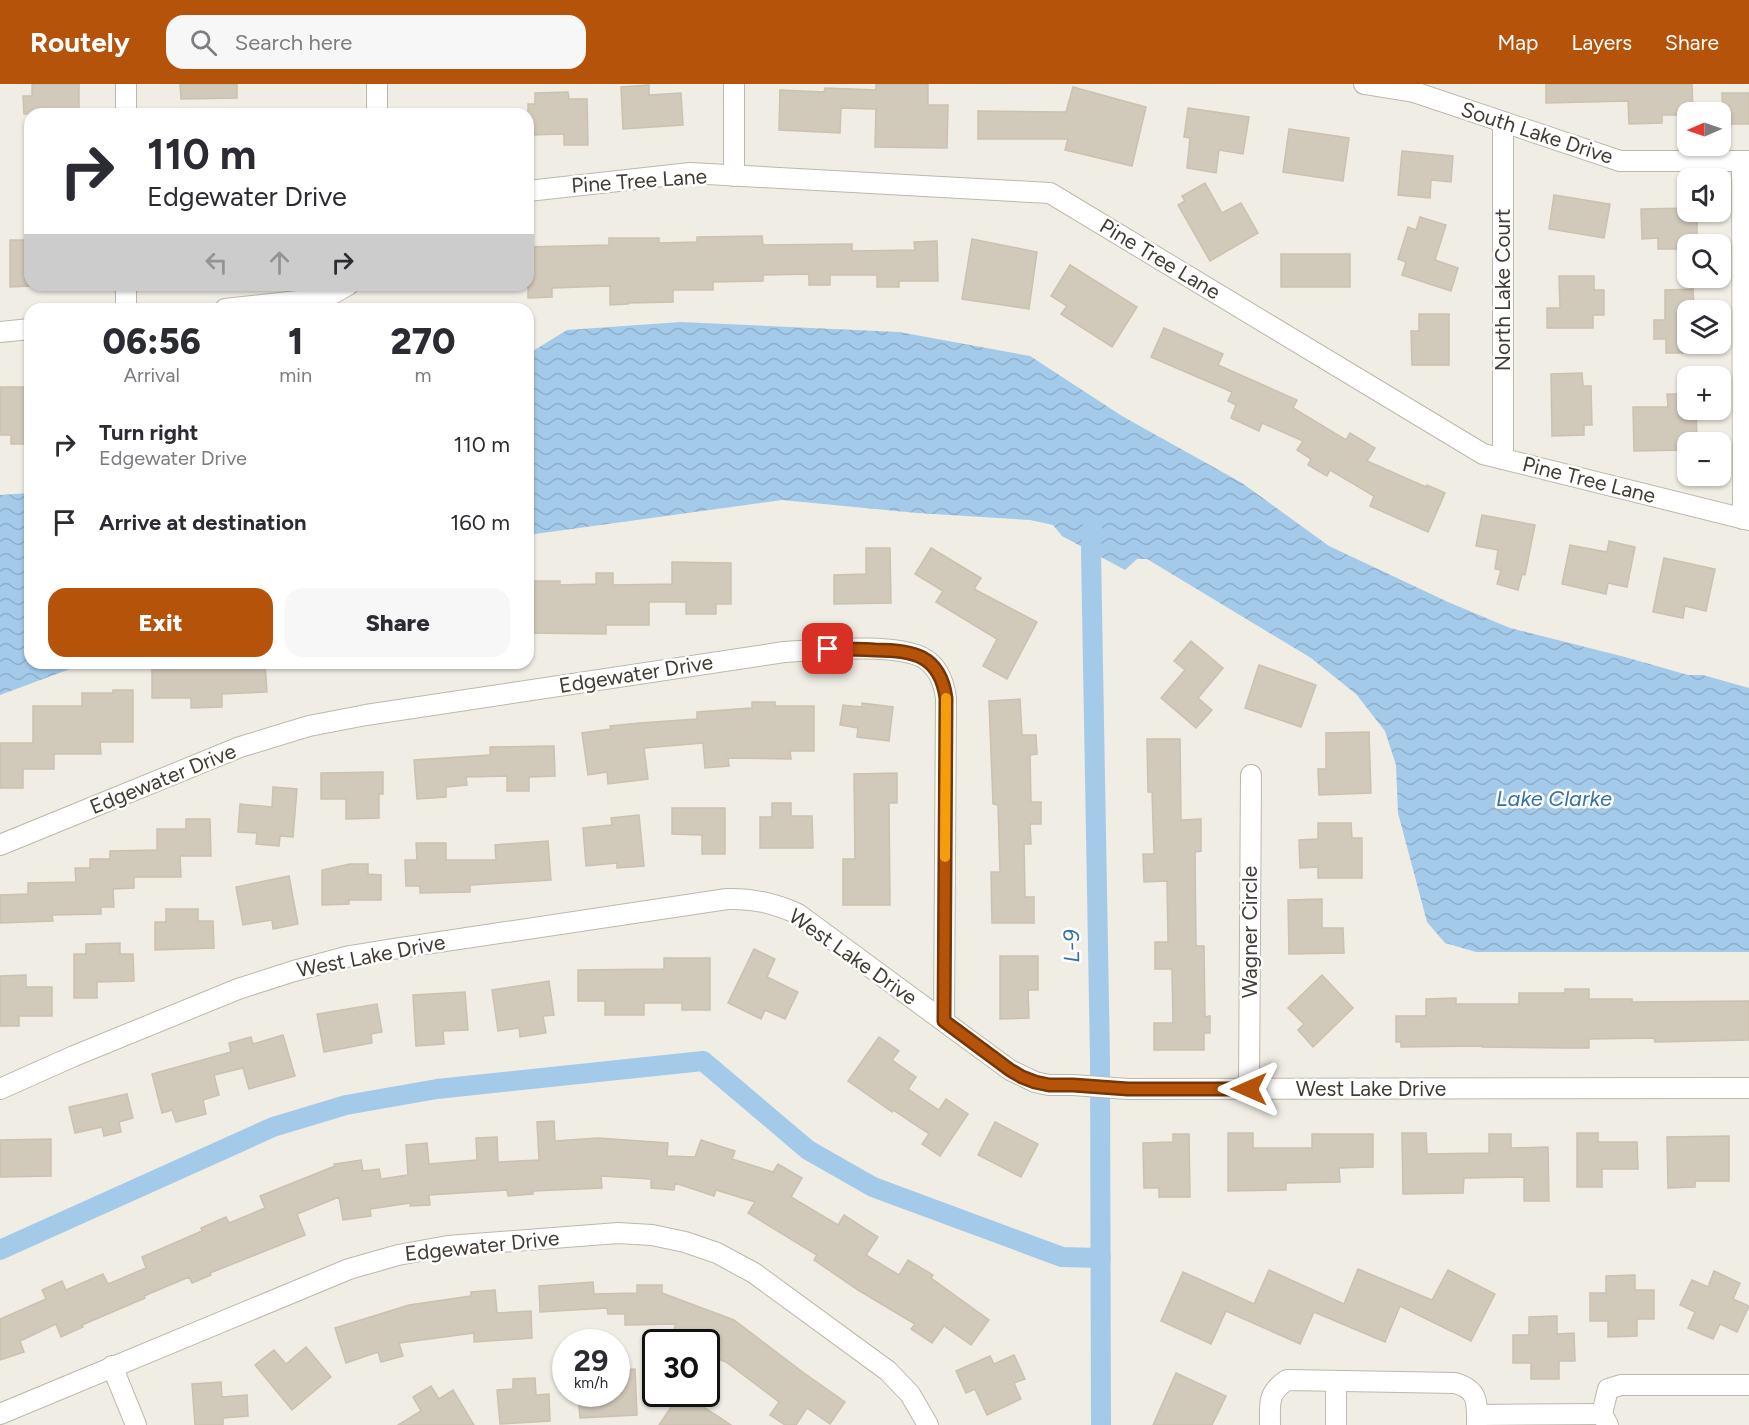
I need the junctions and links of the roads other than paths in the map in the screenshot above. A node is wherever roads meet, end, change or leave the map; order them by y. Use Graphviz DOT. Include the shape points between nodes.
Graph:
graph roads {
  1 [pos="126,84"];
  2 [pos="377,84"];
  3 [pos="734,84"];
  4 [pos="1364,84"];
  5 [pos="126,108"];
  6 [pos="377,108"];
  7 [pos="1503,122"];
  8 [pos="1746,161"];
  9 [pos="734,176"];
  10 [pos="534,189"];
  11 [pos="338,291"];
  12 [pos="280,303"];
  13 [pos="24,330"];
  14 [pos="0,332"];
  15 [pos="1503,459"];
  16 [pos="1746,520"];
  17 [pos="1251,775"];
  18 [pos="0,845"];
  19 [pos="944,1021"];
  20 [pos="1749,1088"];
  21 [pos="0,1089"];
  22 [pos="1249,1089"];
  23 [pos="112,1366"];
  24 [pos="1336,1381"];
  25 [pos="1749,1385"];
  26 [pos="0,1414"];
  27 [pos="1605,1419"];
  28 [pos="1477,1420"];
  29 [pos="136,1425"];
  30 [pos="928,1425"];
  31 [pos="1270,1425"];
  32 [pos="1336,1425"];
  1 -- 5 [label="street"];
  2 -- 6 [label="street"];
  3 -- 9 [label="street"];
  4 -- 7 [label="street, South Lake Drive" via="1414,92"];
  7 -- 8 [label="street, South Lake Drive" via="1620,161"];
  7 -- 15 [label="street, North Lake Court"];
  8 -- 16 [label="street"];
  9 -- 10 [label="street, Pine Tree Lane" via="690,173"];
  9 -- 15 [label="street, Pine Tree Lane" via="1050,194 1483,454"];
  11 -- 12 [label="street" via="326,298"];
  13 -- 14 [label="street"];
  15 -- 16 [label="street, Pine Tree Lane"];
  17 -- 22 [label="street, Wagner Circle"];
  18 -- 19 [label="street, Edgewater Drive" via="240,747 309,726 366,714 784,652 900,650 927,660 944,684 946,698"];
  19 -- 21 [label="street, West Lake Drive" via="798,914 771,903 727,899 350,956 238,989"];
  19 -- 22 [label="street, West Lake Drive" via="1022,1077 1035,1082 1128,1089"];
  20 -- 22 [label="street, West Lake Drive"];
  23 -- 26 [label="street, Edgewater Drive"];
  23 -- 29 [label="street"];
  23 -- 30 [label="street, Edgewater Drive" via="349,1269 398,1255 448,1246 573,1236 652,1235 717,1253 754,1273 888,1371 910,1394"];
  24 -- 28 [label="street" via="1455,1383 1468,1387 1476,1398"];
  24 -- 31 [label="street" via="1287,1380 1275,1388 1270,1401"];
  24 -- 32 [label="street"];
  25 -- 27 [label="street" via="1621,1385 1608,1389"];
  27 -- 28 [label="street"];
}
